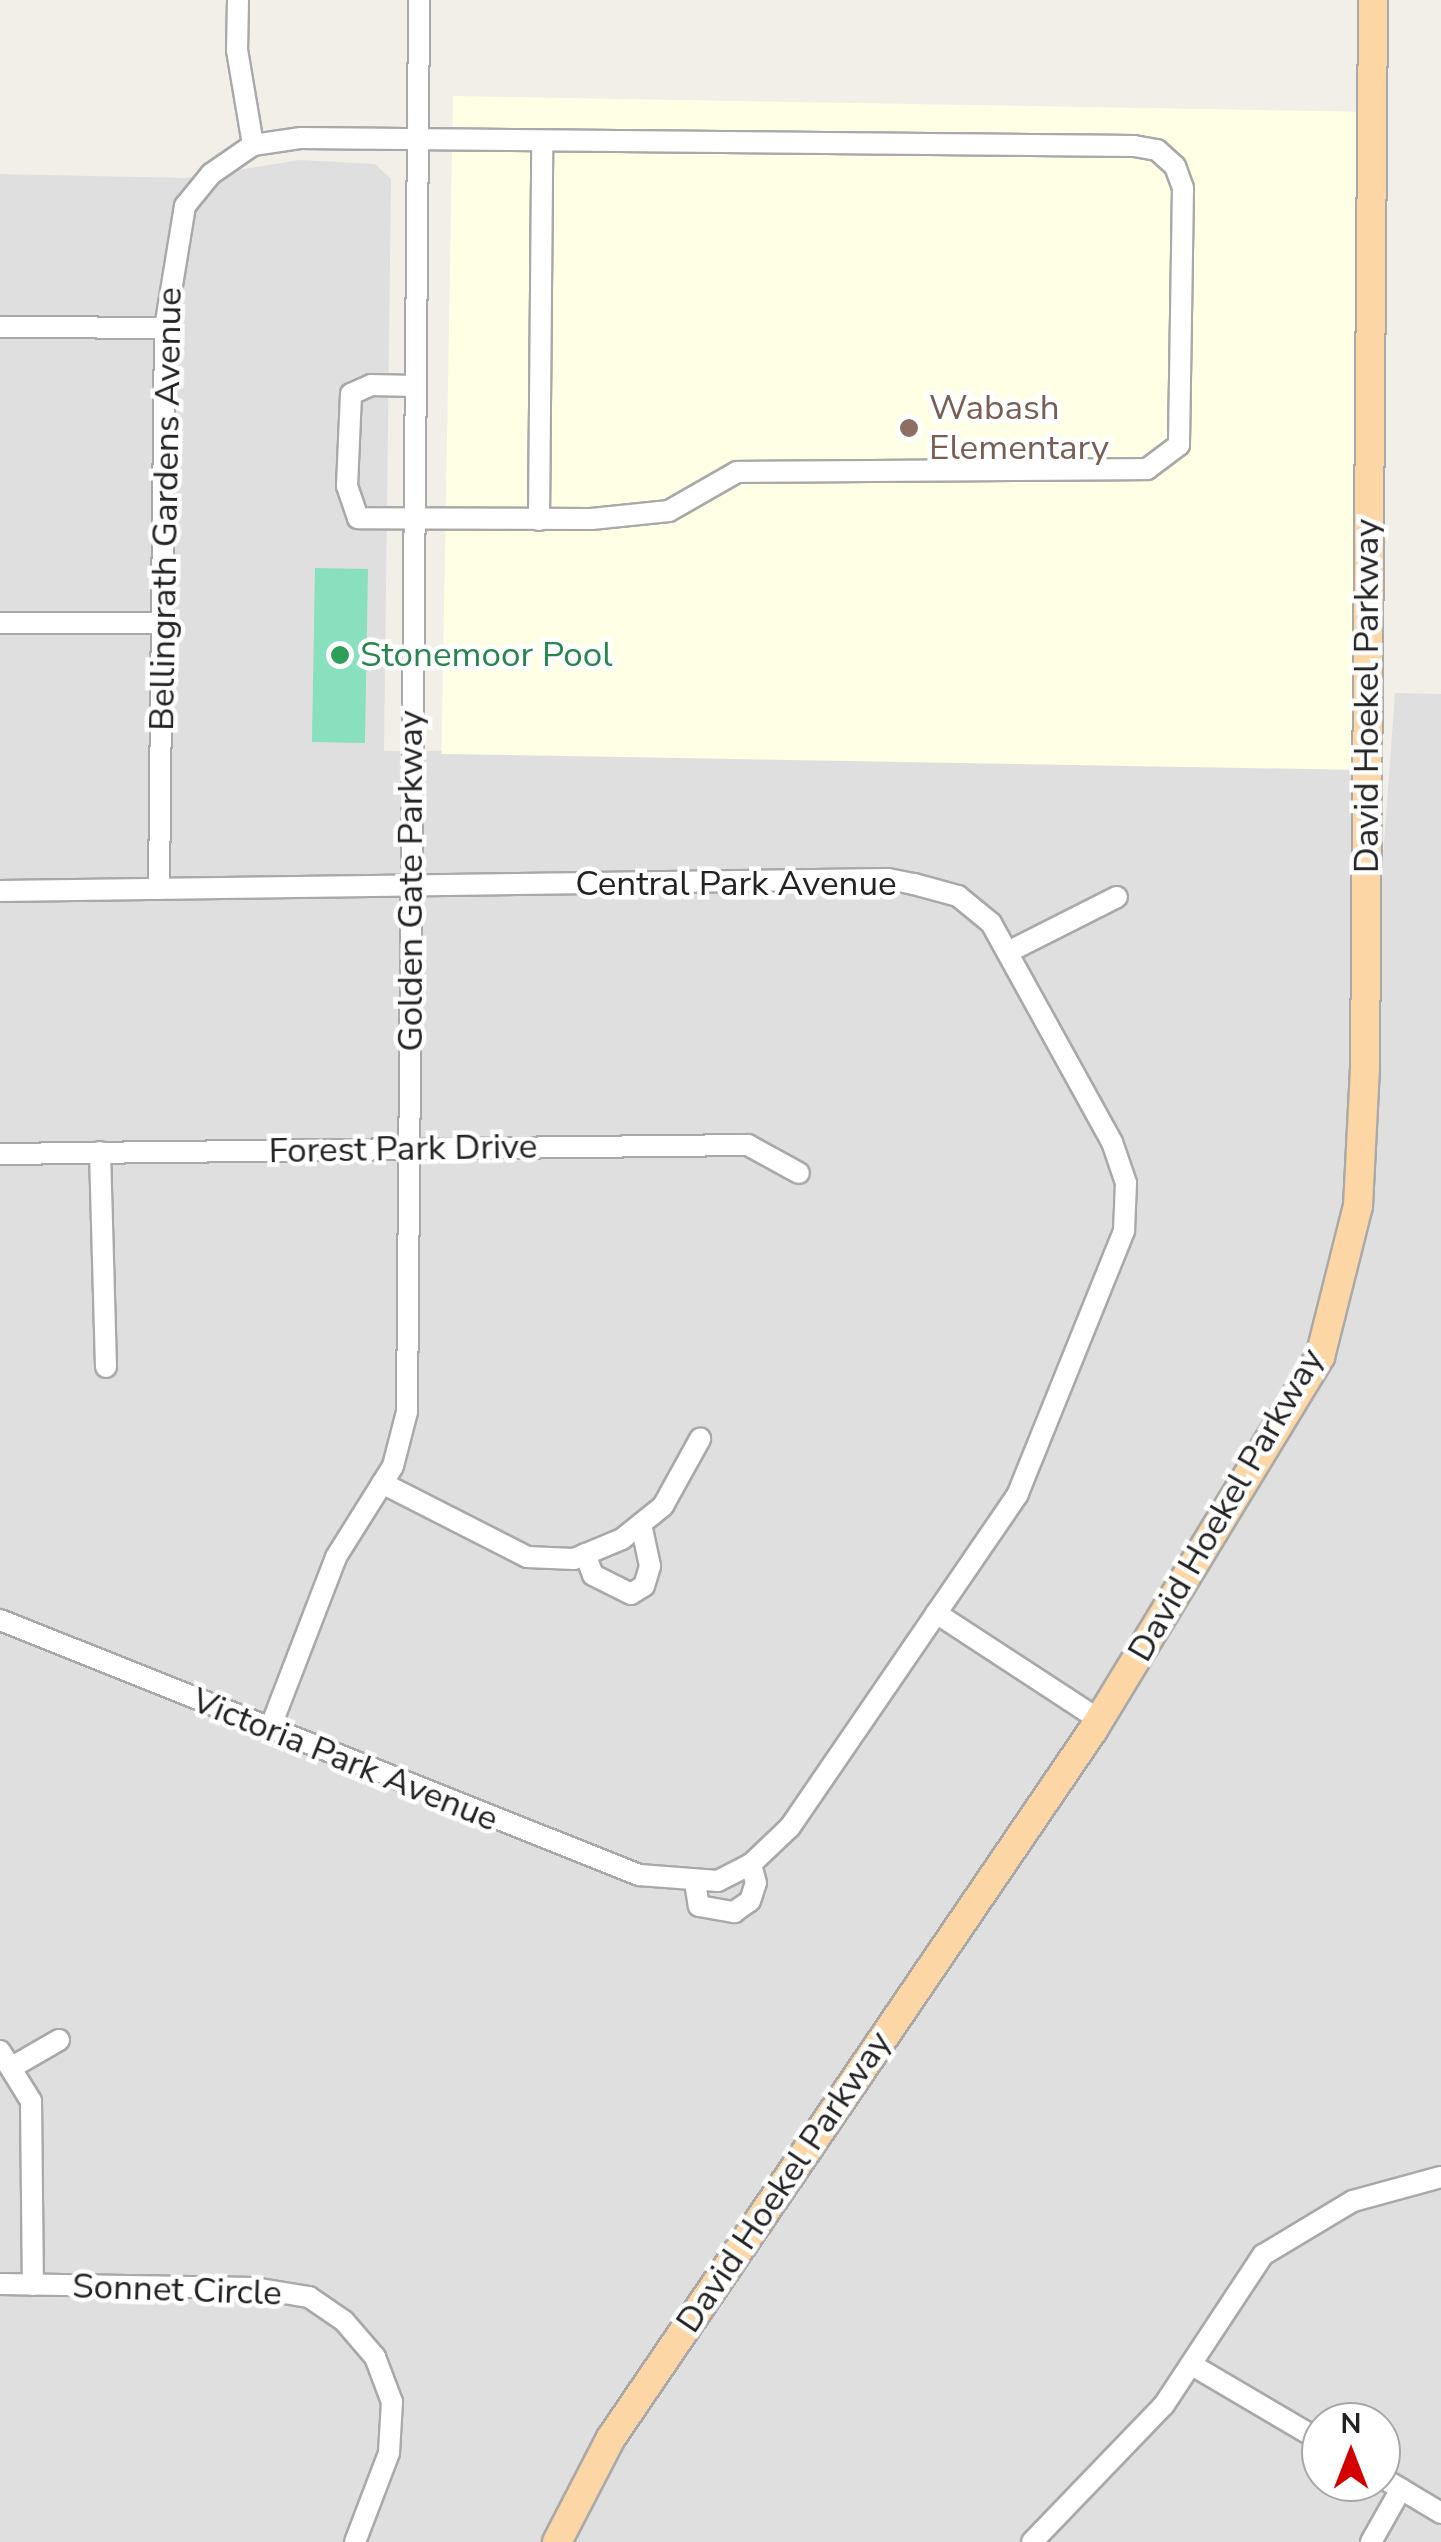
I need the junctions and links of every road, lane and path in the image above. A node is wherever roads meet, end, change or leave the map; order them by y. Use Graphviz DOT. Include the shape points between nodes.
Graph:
graph roads {
  1 [pos="238,0"];
  2 [pos="420,0"];
  3 [pos="1373,0"];
  4 [pos="417,140"];
  5 [pos="542,142"];
  6 [pos="254,146"];
  7 [pos="0,326"];
  8 [pos="165,328"];
  9 [pos="414,386"];
  10 [pos="414,518"];
  11 [pos="539,520"];
  12 [pos="0,623"];
  13 [pos="162,623"];
  14 [pos="411,887"];
  15 [pos="160,889"];
  16 [pos="0,890"];
  17 [pos="1117,897"];
  18 [pos="1008,952"];
  19 [pos="409,1149"];
  20 [pos="100,1152"];
  21 [pos="0,1154"];
  22 [pos="799,1174"];
  23 [pos="106,1368"];
  24 [pos="700,1439"];
  25 [pos="382,1483"];
  26 [pos="640,1524"];
  27 [pos="585,1554"];
  28 [pos="936,1614"];
  29 [pos="0,1620"];
  30 [pos="1098,1719"];
  31 [pos="269,1731"];
  32 [pos="751,1864"];
  33 [pos="695,1882"];
  34 [pos="59,2040"];
  35 [pos="7,2058"];
  36 [pos="1441,2177"];
  37 [pos="0,2284"];
  38 [pos="32,2285"];
  39 [pos="1192,2365"];
  40 [pos="1301,2430"];
  41 [pos="1402,2489"];
  42 [pos="1441,2513"];
  43 [pos="354,2542"];
  44 [pos="557,2542"];
  45 [pos="1032,2542"];
  46 [pos="1371,2542"];
  1 -- 6 [label="street" via="237,50"];
  2 -- 4 [label="street, Golden Gate Parkway"];
  3 -- 30 [label="main road, David Hoekel Parkway" via="1366,1068 1358,1206 1320,1356"];
  4 -- 5 [label="street, Bellingrath Gardens Avenue"];
  4 -- 6 [label="street, Bellingrath Gardens Avenue" via="301,138"];
  4 -- 9 [label="street, Golden Gate Parkway"];
  5 -- 11 [label="street"];
  5 -- 11 [label="street, Bellingrath Gardens Avenue" via="1134,146 1157,150 1175,166 1183,188 1179,445 1165,462 1147,470 737,472 669,511"];
  6 -- 8 [label="street, Bellingrath Gardens Avenue" via="211,174 185,206"];
  7 -- 8 [label="street"];
  8 -- 13 [label="street, Bellingrath Gardens Avenue"];
  9 -- 10 [label="street, Golden Gate Parkway"];
  9 -- 10 [label="street, Bellingrath Gardens Avenue" via="371,385 350,394 347,486 358,518"];
  10 -- 11 [label="street, Bellingrath Gardens Avenue"];
  10 -- 14 [label="street, Golden Gate Parkway"];
  12 -- 13 [label="street"];
  13 -- 15 [label="street, Bellingrath Gardens Avenue"];
  14 -- 15 [label="street, Central Park Avenue"];
  14 -- 18 [label="street, Central Park Avenue" via="888,878 958,896 992,923"];
  14 -- 19 [label="street, Golden Gate Parkway"];
  15 -- 16 [label="street, Central Park Avenue"];
  17 -- 18 [label="street"];
  18 -- 28 [label="street, Central Park Avenue" via="1112,1142 1126,1183 1124,1231 1018,1494"];
  19 -- 20 [label="street, Forest Park Drive"];
  19 -- 22 [label="street, Forest Park Drive" via="748,1145"];
  19 -- 25 [label="street, Golden Gate Parkway" via="407,1412"];
  20 -- 21 [label="street, Forest Park Drive"];
  20 -- 23 [label="street"];
  24 -- 26 [label="street" via="663,1506"];
  25 -- 27 [label="street" via="527,1557"];
  25 -- 31 [label="street, Golden Gate Parkway" via="336,1557"];
  26 -- 27 [label="street"];
  26 -- 27 [label="street" via="650,1566 644,1586 631,1594 593,1575"];
  28 -- 30 [label="street"];
  28 -- 32 [label="street, Victoria Park Avenue" via="790,1826"];
  29 -- 31 [label="street, Victoria Park Avenue"];
  30 -- 44 [label="main road, David Hoekel Parkway" via="610,2438"];
  31 -- 33 [label="street, Victoria Park Avenue" via="639,1875"];
  32 -- 33 [label="street, Victoria Park Avenue" via="718,1880"];
  32 -- 33 [label="street" via="756,1883 750,1901 734,1912 699,1906"];
  34 -- 35 [label="street"];
  35 -- 38 [label="street" via="30,2101"];
  36 -- 39 [label="street" via="1353,2201 1263,2254"];
  37 -- 38 [label="street, Sonnet Circle"];
  38 -- 43 [label="street, Sonnet Circle" via="254,2288 309,2297 344,2322 375,2357 392,2402 389,2453"];
  39 -- 40 [label="street"];
  39 -- 45 [label="street" via="1164,2405"];
  41 -- 42 [label="street"];
  41 -- 46 [label="street"];
}
